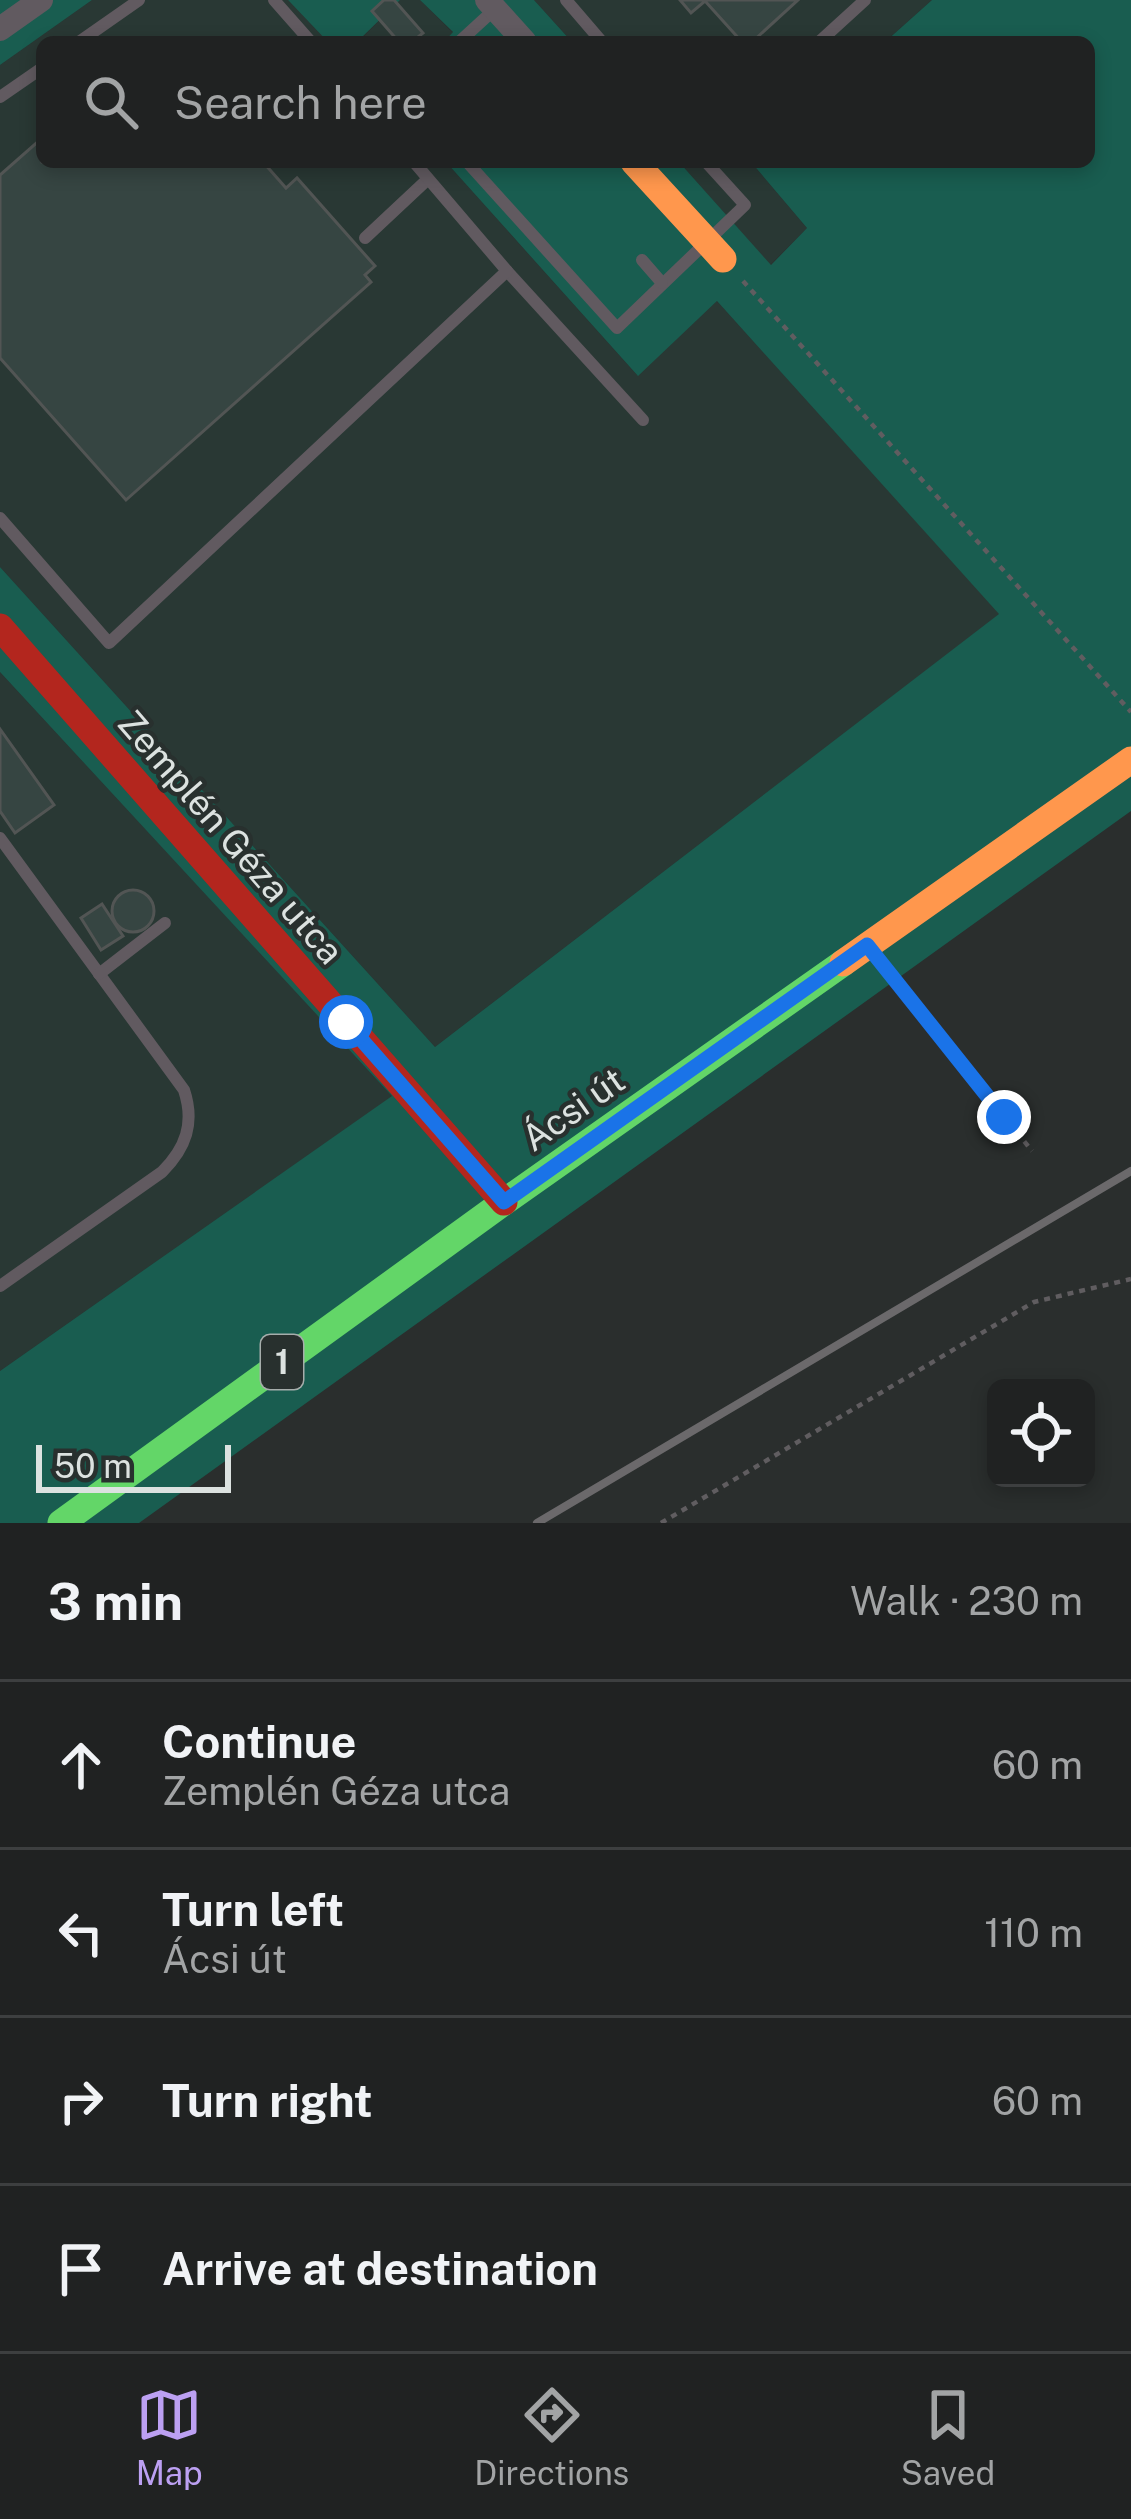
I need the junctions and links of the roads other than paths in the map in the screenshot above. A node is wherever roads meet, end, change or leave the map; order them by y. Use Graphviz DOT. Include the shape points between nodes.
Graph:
graph roads {
  1 [pos="41,0"];
  2 [pos="140,0"];
  3 [pos="274,0"];
  4 [pos="566,0"];
  5 [pos="865,0"];
  6 [pos="491,5"];
  7 [pos="0,29"];
  8 [pos="88,36"];
  9 [pos="306,36"];
  10 [pos="464,36"];
  11 [pos="519,36"];
  12 [pos="597,36"];
  13 [pos="826,36"];
  14 [pos="36,72"];
  15 [pos="0,97"];
  16 [pos="419,168"];
  17 [pos="472,168"];
  18 [pos="640,168"];
  19 [pos="712,168"];
  20 [pos="428,179"];
  21 [pos="365,238"];
  22 [pos="715,250"];
  23 [pos="641,260"];
  24 [pos="507,272"];
  25 [pos="662,283"];
  26 [pos="643,420"];
  27 [pos="0,518"];
  28 [pos="0,627"];
  29 [pos="1131,760"];
  30 [pos="0,838"];
  31 [pos="165,923"];
  32 [pos="99,974"];
  33 [pos="504,1202"];
  34 [pos="0,1286"];
  35 [pos="62,1523"];
  1 -- 7 [label="street"];
  2 -- 8 [label="lane"];
  3 -- 9 [label="lane"];
  4 -- 12 [label="lane"];
  5 -- 13 [label="lane"];
  6 -- 10 [label="lane"];
  6 -- 11 [label="street"];
  14 -- 15 [label="lane"];
  16 -- 20 [label="lane"];
  17 -- 25 [label="lane" via="617,328"];
  18 -- 22 [label="main road"];
  19 -- 22 [label="lane" via="746,205"];
  20 -- 21 [label="lane"];
  20 -- 24 [label="lane"];
  22 -- 25 [label="lane"];
  23 -- 25 [label="lane"];
  24 -- 26 [label="lane"];
  24 -- 27 [label="lane" via="109,643"];
  28 -- 33 [label="main road, Zemplén Géza utca"];
  29 -- 33 [label="main road, Ácsi út / 1"];
  30 -- 32 [label="lane"];
  31 -- 32 [label="lane"];
  32 -- 34 [label="lane" via="184,1090 188,1135 161,1172"];
  33 -- 35 [label="main road, Ácsi út / 1"];
}
